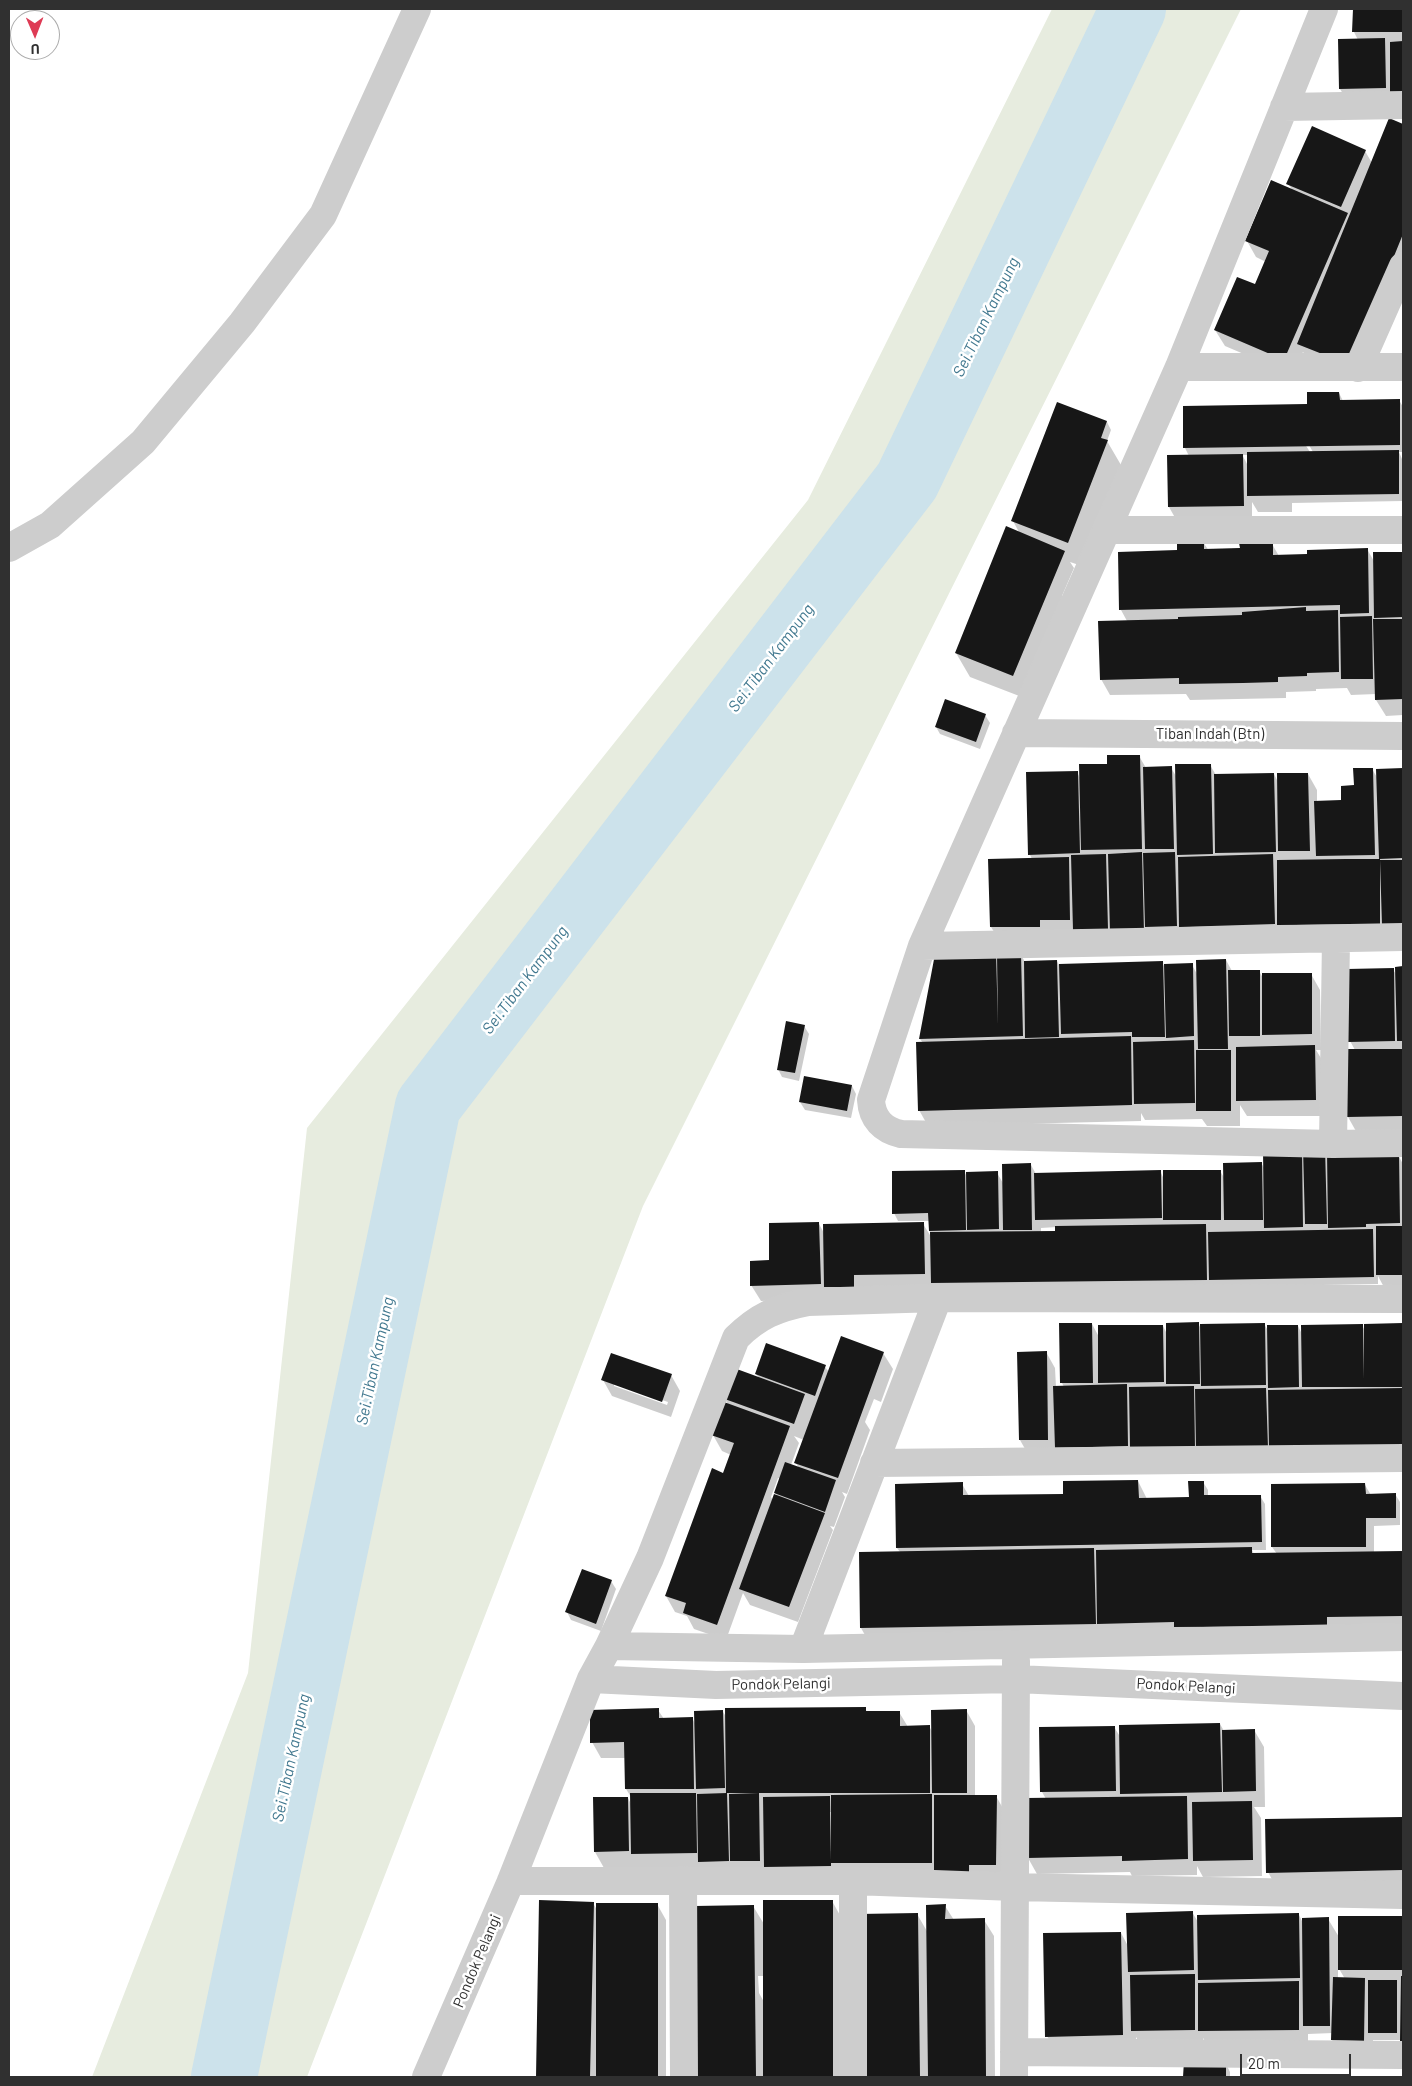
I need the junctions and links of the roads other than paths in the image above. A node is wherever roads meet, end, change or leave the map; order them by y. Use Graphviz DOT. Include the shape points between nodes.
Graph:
graph roads {
  1 [pos="417,9"];
  2 [pos="1324,9"];
  3 [pos="1403,105"];
  4 [pos="1284,107"];
  5 [pos="1403,266"];
  6 [pos="1180,367"];
  7 [pos="1403,367"];
  8 [pos="1358,368"];
  9 [pos="1107,530"];
  10 [pos="1403,530"];
  11 [pos="9,548"];
  12 [pos="1016,733"];
  13 [pos="1403,736"];
  14 [pos="1403,938"];
  15 [pos="1336,939"];
  16 [pos="922,946"];
  17 [pos="1403,1143"];
  18 [pos="1333,1144"];
  19 [pos="938,1298"];
  20 [pos="1403,1299"];
  21 [pos="1403,1458"];
  22 [pos="874,1463"];
  23 [pos="1403,1637"];
  24 [pos="1015,1645"];
  25 [pos="609,1646"];
  26 [pos="803,1649"];
  27 [pos="590,1679"];
  28 [pos="1016,1679"];
  29 [pos="1403,1696"];
  30 [pos="510,1880"];
  31 [pos="683,1880"];
  32 [pos="853,1881"];
  33 [pos="1016,1887"];
  34 [pos="1403,1895"];
  35 [pos="1403,2055"];
  36 [pos="1014,2065"];
  37 [pos="426,2077"];
  38 [pos="684,2077"];
  39 [pos="853,2077"];
  1 -- 11 [label="street" via="323,215 242,323 143,442 50,525"];
  2 -- 4 [label="street"];
  3 -- 4 [label="street"];
  4 -- 6 [label="street"];
  5 -- 8 [label="street"];
  6 -- 8 [label="street"];
  6 -- 9 [label="street"];
  7 -- 8 [label="street"];
  9 -- 10 [label="street"];
  9 -- 12 [label="street"];
  12 -- 13 [label="street, Tiban Indah (Btn)"];
  12 -- 16 [label="street"];
  14 -- 15 [label="street"];
  15 -- 16 [label="street"];
  15 -- 18 [label="street"];
  16 -- 18 [label="street" via="871,1100 874,1116 890,1132"];
  17 -- 18 [label="street"];
  19 -- 20 [label="street"];
  19 -- 22 [label="street"];
  19 -- 25 [label="street" via="808,1302 787,1306 751,1322 736,1338 650,1558"];
  21 -- 22 [label="street"];
  22 -- 26 [label="street"];
  23 -- 24 [label="street"];
  24 -- 26 [label="street"];
  24 -- 28 [label="street"];
  25 -- 26 [label="street"];
  25 -- 27 [label="street"];
  27 -- 28 [label="street, Pondok Pelangi" via="716,1685"];
  27 -- 30 [label="street, Pondok Pelangi"];
  28 -- 29 [label="street, Pondok Pelangi"];
  28 -- 33 [label="street"];
  30 -- 31 [label="street"];
  30 -- 37 [label="street, Pondok Pelangi"];
  31 -- 32 [label="street"];
  31 -- 38 [label="street"];
  32 -- 33 [label="street"];
  32 -- 39 [label="street"];
  33 -- 34 [label="street"];
  33 -- 36 [label="street"];
  35 -- 36 [label="street"];
}
